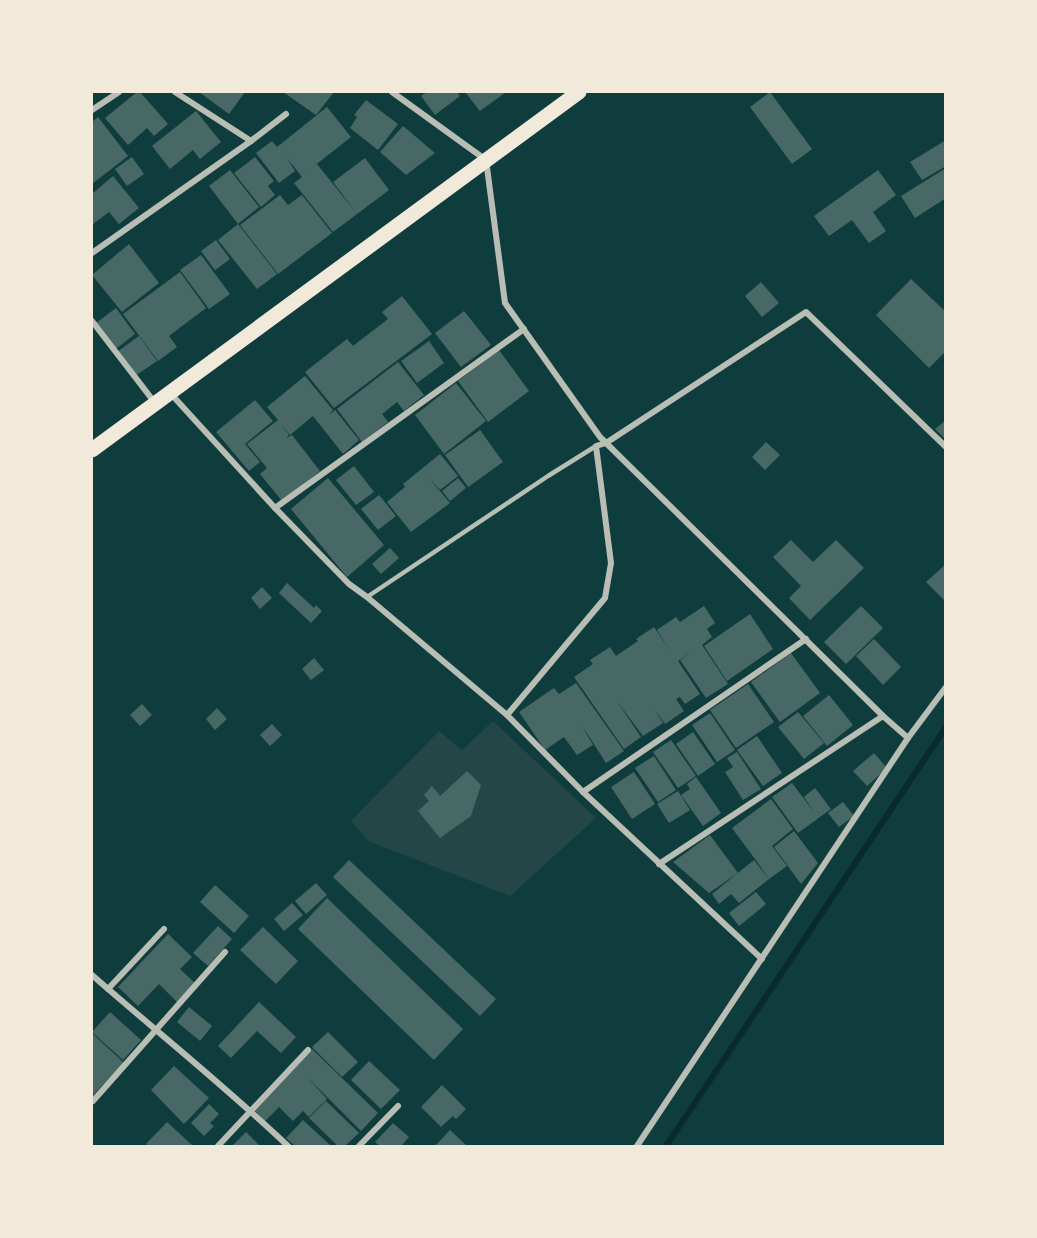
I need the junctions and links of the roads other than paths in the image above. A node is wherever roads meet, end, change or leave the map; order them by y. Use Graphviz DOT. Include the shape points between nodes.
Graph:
graph roads {
  1 [pos="119,92"];
  2 [pos="175,92"];
  3 [pos="392,92"];
  4 [pos="579,92"];
  5 [pos="92,110"];
  6 [pos="286,114"];
  7 [pos="251,141"];
  8 [pos="486,160"];
  9 [pos="92,253"];
  10 [pos="92,321"];
  11 [pos="524,329"];
  12 [pos="170,393"];
  13 [pos="156,403"];
  14 [pos="606,443"];
  15 [pos="596,447"];
  16 [pos="945,447"];
  17 [pos="92,450"];
  18 [pos="275,508"];
  19 [pos="367,597"];
  20 [pos="806,639"];
  21 [pos="945,687"];
  22 [pos="507,715"];
  23 [pos="883,716"];
  24 [pos="908,738"];
  25 [pos="583,792"];
  26 [pos="659,864"];
  27 [pos="164,929"];
  28 [pos="225,952"];
  29 [pos="762,959"];
  30 [pos="92,975"];
  31 [pos="108,989"];
  32 [pos="155,1031"];
  33 [pos="308,1050"];
  34 [pos="93,1101"];
  35 [pos="398,1106"];
  36 [pos="252,1112"];
  37 [pos="218,1146"];
  38 [pos="288,1146"];
  39 [pos="359,1146"];
  40 [pos="637,1146"];
  1 -- 5 [label="street"];
  2 -- 7 [label="street"];
  3 -- 8 [label="street"];
  4 -- 8 [label="main road"];
  6 -- 7 [label="street"];
  7 -- 9 [label="street"];
  8 -- 11 [label="street" via="505,303"];
  8 -- 12 [label="main road"];
  10 -- 13 [label="street"];
  11 -- 14 [label="street"];
  11 -- 18 [label="street"];
  12 -- 13 [label="main road"];
  12 -- 18 [label="street"];
  13 -- 17 [label="main road"];
  14 -- 15 [label="street"];
  14 -- 16 [label="street" via="806,312"];
  14 -- 20 [label="street"];
  15 -- 19 [label="lane"];
  15 -- 22 [label="street" via="611,563 605,598"];
  18 -- 19 [label="street" via="349,584"];
  19 -- 22 [label="street"];
  20 -- 23 [label="street"];
  20 -- 25 [label="street"];
  21 -- 24 [label="street"];
  22 -- 25 [label="street"];
  23 -- 24 [label="street"];
  23 -- 26 [label="street"];
  24 -- 29 [label="street"];
  25 -- 26 [label="street"];
  26 -- 29 [label="street"];
  27 -- 31 [label="street"];
  28 -- 32 [label="street"];
  29 -- 40 [label="street"];
  30 -- 31 [label="street"];
  31 -- 32 [label="street"];
  32 -- 34 [label="street"];
  32 -- 36 [label="street"];
  33 -- 36 [label="street"];
  35 -- 39 [label="street"];
  36 -- 37 [label="street"];
  36 -- 38 [label="street"];
}
